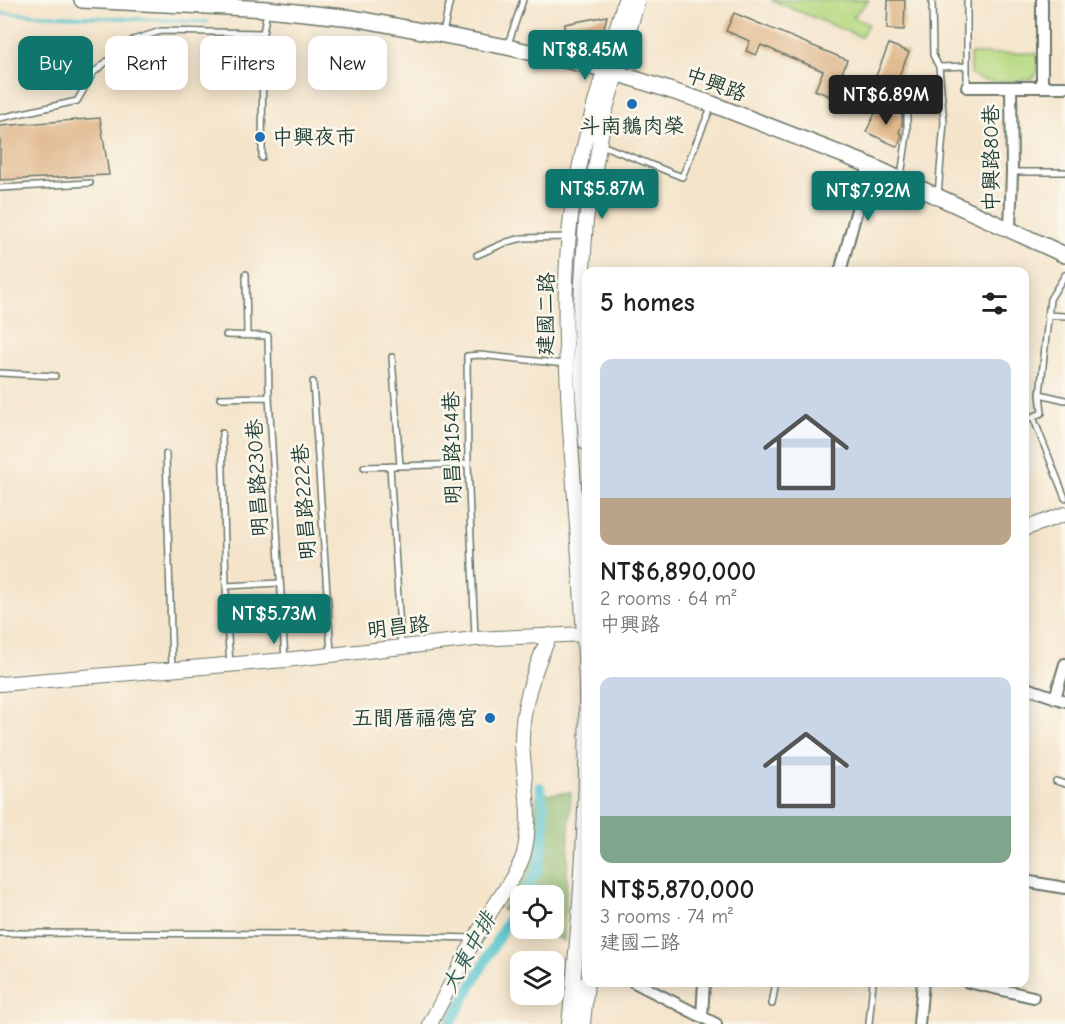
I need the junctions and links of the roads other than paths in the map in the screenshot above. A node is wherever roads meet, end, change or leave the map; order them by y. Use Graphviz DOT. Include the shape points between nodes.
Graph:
graph roads {
  1 [pos="82,0"];
  2 [pos="450,0"];
  3 [pos="523,0"];
  4 [pos="625,0"];
  5 [pos="638,0"];
  6 [pos="932,0"];
  7 [pos="967,0"];
  8 [pos="1042,0"];
  9 [pos="267,9"];
  10 [pos="263,33"];
  11 [pos="443,34"];
  12 [pos="507,47"];
  13 [pos="968,66"];
  14 [pos="939,67"];
  15 [pos="610,71"];
  16 [pos="967,87"];
  17 [pos="1011,87"];
  18 [pos="1042,87"];
  19 [pos="1065,87"];
  20 [pos="712,104"];
  21 [pos="907,106"];
  22 [pos="0,118"];
  23 [pos="598,144"];
  24 [pos="262,158"];
  25 [pos="869,165"];
  26 [pos="1012,172"];
  27 [pos="1065,172"];
  28 [pos="901,178"];
  29 [pos="90,183"];
  30 [pos="0,188"];
  31 [pos="938,195"];
  32 [pos="1010,229"];
  33 [pos="570,237"];
  34 [pos="477,255"];
  35 [pos="1065,255"];
  36 [pos="583,267"];
  37 [pos="841,267"];
  38 [pos="246,274"];
  39 [pos="1065,275"];
  40 [pos="582,283"];
  41 [pos="1047,315"];
  42 [pos="1065,316"];
  43 [pos="226,335"];
  44 [pos="248,335"];
  45 [pos="392,357"];
  46 [pos="580,371"];
  47 [pos="0,373"];
  48 [pos="55,376"];
  49 [pos="313,382"];
  50 [pos="582,394"];
  51 [pos="1040,394"];
  52 [pos="269,397"];
  53 [pos="220,398"];
  54 [pos="1065,400"];
  55 [pos="1033,417"];
  56 [pos="1029,418"];
  57 [pos="222,433"];
  58 [pos="166,454"];
  59 [pos="468,464"];
  60 [pos="390,466"];
  61 [pos="400,466"];
  62 [pos="364,467"];
  63 [pos="582,476"];
  64 [pos="1065,498"];
  65 [pos="1065,514"];
  66 [pos="1029,528"];
  67 [pos="279,583"];
  68 [pos="227,586"];
  69 [pos="582,634"];
  70 [pos="550,635"];
  71 [pos="475,639"];
  72 [pos="402,648"];
  73 [pos="331,655"];
  74 [pos="285,660"];
  75 [pos="230,663"];
  76 [pos="1065,664"];
  77 [pos="172,669"];
  78 [pos="0,684"];
  79 [pos="1029,689"];
  80 [pos="1060,699"];
  81 [pos="1056,781"];
  82 [pos="1065,783"];
  83 [pos="1029,882"];
  84 [pos="1065,888"];
  85 [pos="582,928"];
  86 [pos="0,933"];
  87 [pos="476,938"];
  88 [pos="581,958"];
  89 [pos="587,987"];
  90 [pos="644,987"];
  91 [pos="704,987"];
  92 [pos="775,987"];
  93 [pos="873,987"];
  94 [pos="923,987"];
  95 [pos="990,987"];
  96 [pos="1033,997"];
  97 [pos="772,1004"];
  98 [pos="702,1017"];
  99 [pos="430,1024"];
  100 [pos="569,1024"];
  101 [pos="583,1024"];
  102 [pos="717,1024"];
  103 [pos="869,1024"];
  104 [pos="919,1024"];
  1 -- 9 [label="main road, 中興路"];
  2 -- 11 [label="lane"];
  3 -- 12 [label="lane"];
  4 -- 15 [label="street, 建國二路"];
  5 -- 15 [label="street, 建國二路"];
  6 -- 14 [label="lane" via="933,55"];
  7 -- 13 [label="lane"];
  8 -- 18 [label="street"];
  9 -- 10 [label="lane"];
  9 -- 11 [label="main road, 中興路" via="353,18"];
  10 -- 22 [label="lane" via="160,30 133,40 93,73 77,101"];
  10 -- 24 [label="lane"];
  11 -- 12 [label="main road, 中興路"];
  12 -- 15 [label="main road, 中興路"];
  13 -- 14 [label="lane"];
  13 -- 16 [label="lane"];
  14 -- 31 [label="lane" via="944,122"];
  15 -- 20 [label="main road, 中興路"];
  15 -- 23 [label="street, 建國二路"];
  15 -- 33 [label="street, 建國二路" via="583,150"];
  16 -- 17 [label="street"];
  17 -- 18 [label="street"];
  17 -- 26 [label="street, 中興路80巷"];
  18 -- 19 [label="street"];
  20 -- 23 [label="lane" via="682,177"];
  20 -- 25 [label="main road, 中興路"];
  21 -- 28 [label="lane"];
  23 -- 36 [label="street, 建國二路"];
  25 -- 28 [label="main road, 中興路"];
  25 -- 37 [label="street"];
  26 -- 27 [label="lane"];
  26 -- 32 [label="street, 中興路80巷"];
  28 -- 31 [label="main road, 中興路"];
  29 -- 30 [label="lane"];
  31 -- 32 [label="main road, 中興路"];
  32 -- 35 [label="main road, 中興路"];
  33 -- 34 [label="lane" via="524,238"];
  33 -- 46 [label="street, 建國二路" via="565,312"];
  38 -- 44 [label="lane"];
  39 -- 41 [label="lane" via="1050,299"];
  40 -- 46 [label="street, 建國二路"];
  41 -- 42 [label="lane"];
  41 -- 51 [label="lane"];
  43 -- 44 [label="lane, 明昌路230巷"];
  44 -- 52 [label="lane, 明昌路230巷" via="268,336"];
  45 -- 61 [label="lane"];
  46 -- 50 [label="street, 建國二路"];
  46 -- 59 [label="lane, 明昌路154巷" via="467,356"];
  46 -- 63 [label="street, 建國二路"];
  47 -- 48 [label="lane"];
  49 -- 73 [label="lane, 明昌路222巷"];
  51 -- 54 [label="lane"];
  51 -- 55 [label="lane" via="1042,413"];
  52 -- 53 [label="lane"];
  52 -- 67 [label="lane, 明昌路230巷"];
  55 -- 56 [label="lane"];
  55 -- 64 [label="lane"];
  57 -- 68 [label="lane"];
  58 -- 77 [label="lane"];
  59 -- 61 [label="lane"];
  59 -- 71 [label="lane, 明昌路154巷"];
  60 -- 61 [label="lane"];
  60 -- 62 [label="lane"];
  60 -- 72 [label="lane"];
  65 -- 66 [label="street"];
  67 -- 68 [label="lane"];
  67 -- 74 [label="lane, 明昌路230巷"];
  68 -- 75 [label="lane"];
  69 -- 70 [label="street, 明昌路"];
  70 -- 71 [label="street, 明昌路"];
  70 -- 87 [label="street" via="537,662 525,712 522,742 528,834 524,856"];
  71 -- 72 [label="street, 明昌路"];
  72 -- 73 [label="street, 明昌路"];
  73 -- 74 [label="street, 明昌路"];
  74 -- 75 [label="street, 明昌路"];
  75 -- 77 [label="street, 明昌路"];
  76 -- 80 [label="street"];
  77 -- 78 [label="street, 明昌路"];
  79 -- 80 [label="street"];
  81 -- 82 [label="lane"];
  83 -- 84 [label="street"];
  85 -- 88 [label="street, 建國二路"];
  86 -- 87 [label="lane"];
  87 -- 99 [label="street"];
  88 -- 100 [label="street, 建國二路"];
  89 -- 101 [label="street"];
  90 -- 98 [label="street"];
  91 -- 98 [label="street"];
  92 -- 97 [label="lane"];
  93 -- 103 [label="lane"];
  94 -- 104 [label="street"];
  95 -- 96 [label="street"];
  98 -- 102 [label="street"];
}
